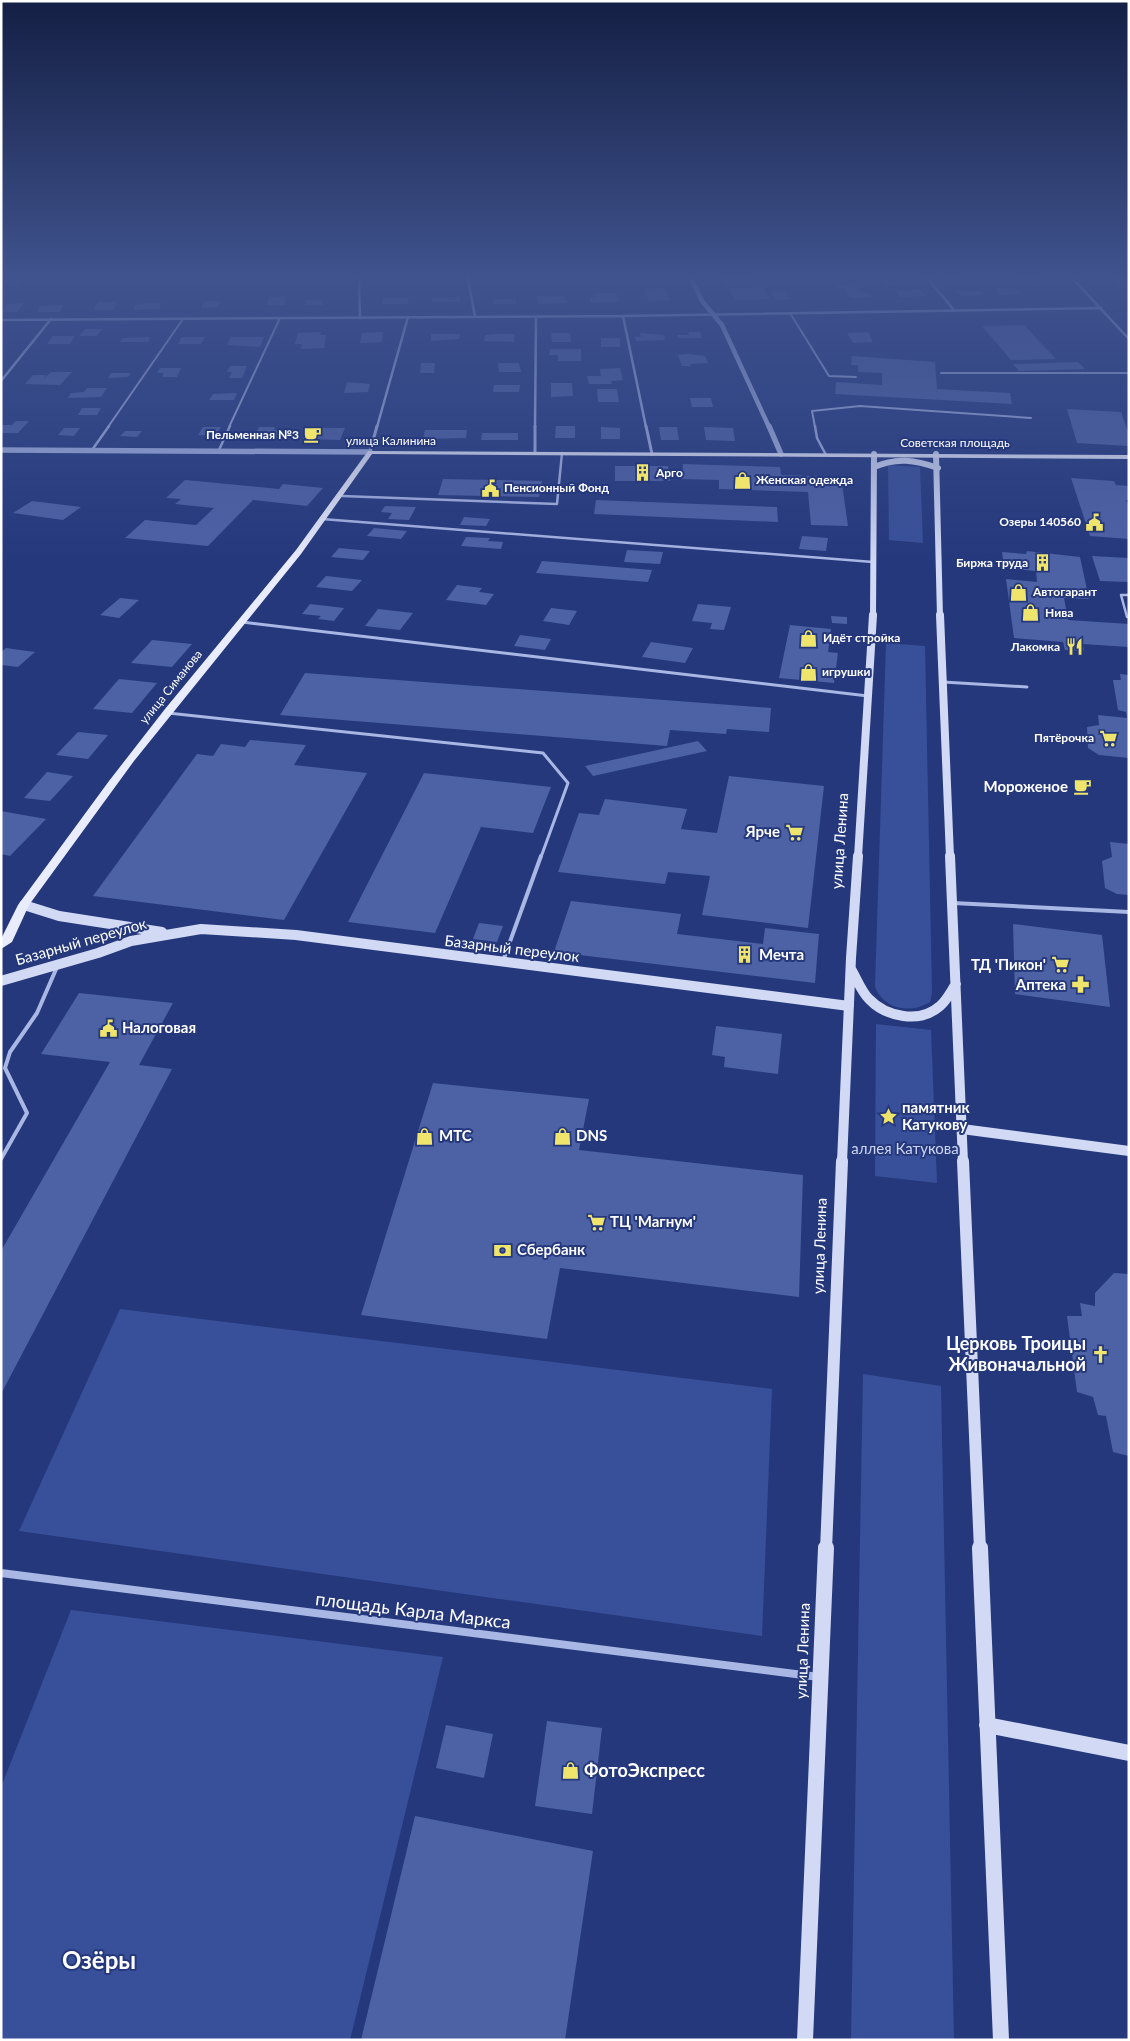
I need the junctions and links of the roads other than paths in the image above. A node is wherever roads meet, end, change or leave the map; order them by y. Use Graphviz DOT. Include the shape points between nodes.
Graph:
graph roads {
  1 [pos="145,373"];
  2 [pos="255,373"];
  3 [pos="392,373"];
  4 [pos="536,373"];
  5 [pos="635,373"];
  6 [pos="746,373"];
  7 [pos="827,373"];
  8 [pos="856,377"];
  9 [pos="1032,418"];
  10 [pos="1,450"];
  11 [pos="92,450"];
  12 [pos="220,450"];
  13 [pos="370,452"];
  14 [pos="535,453"];
  15 [pos="562,453"];
  16 [pos="652,454"];
  17 [pos="781,454"];
  18 [pos="874,454"];
  19 [pos="936,454"];
  20 [pos="826,455"];
  21 [pos="1129,457"];
  22 [pos="874,467"];
  23 [pos="938,468"];
  24 [pos="342,496"];
  25 [pos="322,519"];
  26 [pos="875,562"];
  27 [pos="1129,595"];
  28 [pos="1127,617"];
  29 [pos="242,622"];
  30 [pos="943,682"];
  31 [pos="1027,687"];
  32 [pos="868,696"];
  33 [pos="167,712"];
  34 [pos="953,903"];
  35 [pos="24,905"];
  36 [pos="1129,912"];
  37 [pos="170,933"];
  38 [pos="1,945"];
  39 [pos="502,963"];
  40 [pos="58,965"];
  41 [pos="851,969"];
  42 [pos="1,981"];
  43 [pos="956,984"];
  44 [pos="849,1006"];
  45 [pos="962,1129"];
  46 [pos="1129,1151"];
  47 [pos="1,1159"];
  48 [pos="1,1573"];
  49 [pos="820,1677"];
  50 [pos="987,1725"];
  51 [pos="1129,1753"];
  52 [pos="805,2040"];
  53 [pos="1001,2040"];
  1 -- 11 [label="lane"];
  2 -- 12 [label="lane"];
  3 -- 13 [label="street"];
  4 -- 14 [label="street"];
  5 -- 16 [label="street"];
  6 -- 17 [label="street"];
  7 -- 8 [label="lane" via="829,376"];
  9 -- 20 [label="lane" via="836,407 812,412 817,438"];
  10 -- 11 [label="street, улица Калинина"];
  11 -- 12 [label="street, улица Калинина"];
  12 -- 13 [label="street, улица Калинина"];
  13 -- 14 [label="main road, улица Калинина"];
  13 -- 24 [label="main road, улица Симанова"];
  14 -- 15 [label="main road, улица Калинина"];
  15 -- 16 [label="main road, улица Калинина"];
  15 -- 24 [label="lane" via="557,504"];
  16 -- 17 [label="main road, улица Калинина"];
  17 -- 20 [label="main road, Советская площадь"];
  18 -- 19 [label="main road, Советская площадь"];
  18 -- 20 [label="main road, Советская площадь"];
  18 -- 22 [label="main road, улица Ленина"];
  19 -- 21 [label="main road, Советская площадь"];
  19 -- 23 [label="main road"];
  22 -- 23 [label="main road" via="890,459 918,460"];
  22 -- 26 [label="main road, улица Ленина"];
  23 -- 30 [label="main road"];
  24 -- 25 [label="main road, улица Симанова"];
  25 -- 26 [label="lane"];
  25 -- 29 [label="main road, улица Симанова"];
  26 -- 32 [label="main road, улица Ленина"];
  27 -- 28 [label="lane" via="1121,595"];
  29 -- 32 [label="lane"];
  29 -- 33 [label="main road, улица Симанова"];
  30 -- 31 [label="lane"];
  30 -- 34 [label="main road"];
  32 -- 41 [label="main road, улица Ленина"];
  33 -- 35 [label="main road, улица Симанова"];
  33 -- 39 [label="lane" via="542,753 568,783"];
  34 -- 36 [label="lane"];
  34 -- 43 [label="main road"];
  35 -- 37 [label="main road, Базарный переулок" via="59,916"];
  35 -- 38 [label="main road, улица Симанова" via="8,939"];
  37 -- 39 [label="main road, Базарный переулок" via="201,929 296,935"];
  37 -- 40 [label="main road, Базарный переулок" via="131,941"];
  39 -- 44 [label="main road, Базарный переулок"];
  40 -- 42 [label="main road, Базарный переулок"];
  40 -- 47 [label="lane" via="37,1013 10,1052 5,1068 27,1114"];
  41 -- 43 [label="main road" via="869,1000 896,1015 927,1014 940,1006"];
  41 -- 44 [label="main road, улица Ленина"];
  43 -- 45 [label="main road"];
  44 -- 49 [label="main road, улица Ленина"];
  45 -- 46 [label="main road"];
  45 -- 50 [label="main road"];
  48 -- 49 [label="street, площадь Карла Маркса"];
  49 -- 52 [label="main road, улица Ленина"];
  50 -- 51 [label="main road"];
  50 -- 53 [label="main road"];
}
